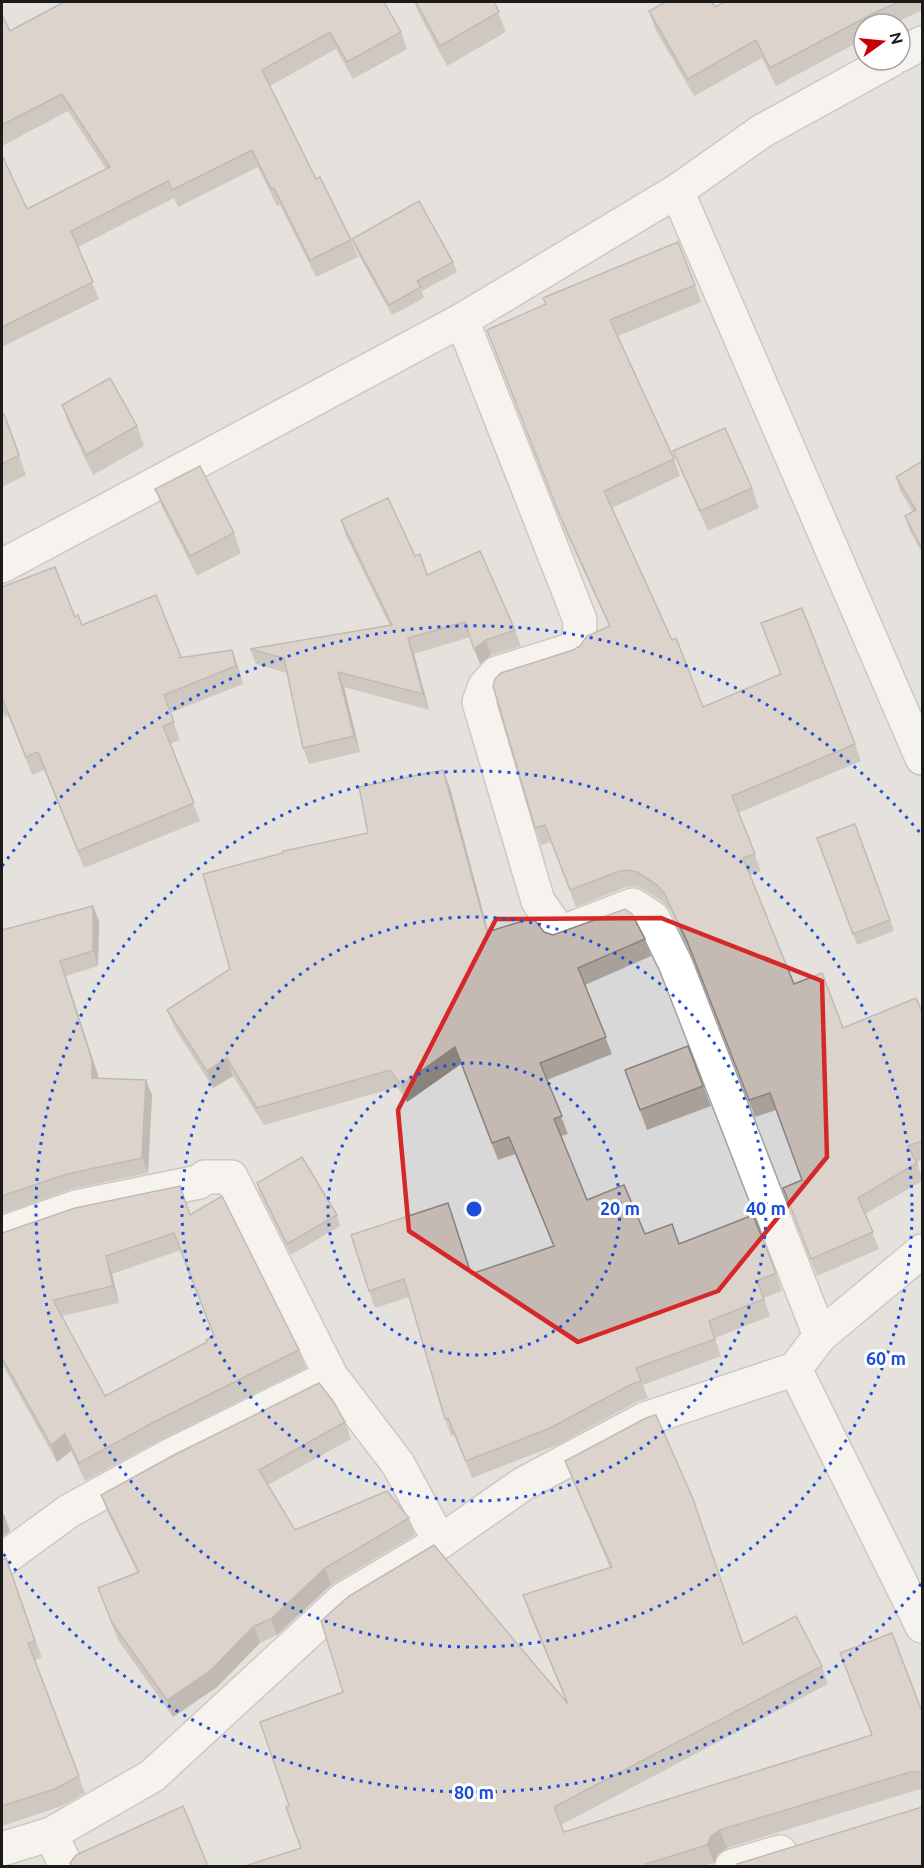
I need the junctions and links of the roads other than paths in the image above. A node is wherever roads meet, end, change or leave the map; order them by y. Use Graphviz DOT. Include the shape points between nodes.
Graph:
graph roads {
  1 [pos="869,72"];
  2 [pos="677,191"];
  3 [pos="462,320"];
  4 [pos="2,566"];
  5 [pos="922,758"];
  6 [pos="2,1233"];
  7 [pos="922,1251"];
  8 [pos="820,1336"];
  9 [pos="795,1369"];
  10 [pos="331,1376"];
  11 [pos="440,1542"];
  12 [pos="2,1560"];
  13 [pos="922,1626"];
  14 [pos="51,1834"];
  15 [pos="810,1843"];
  16 [pos="2,1849"];
  17 [pos="66,1866"];
  18 [pos="732,1866"];
  1 -- 2 [label="street" via="762,131"];
  2 -- 3 [label="street"];
  2 -- 5 [label="street"];
  3 -- 4 [label="street"];
  3 -- 8 [label="street" via="580,620 574,650 497,673 485,686 479,702 538,901 561,933 633,905 653,918 676,965"];
  6 -- 10 [label="street" via="76,1207 199,1182 205,1177 231,1177"];
  7 -- 8 [label="street"];
  8 -- 9 [label="street"];
  9 -- 11 [label="street" via="645,1419 523,1484"];
  9 -- 13 [label="street"];
  10 -- 11 [label="street" via="398,1464"];
  10 -- 12 [label="street" via="171,1455 69,1511"];
  11 -- 14 [label="street" via="344,1599 152,1776"];
  14 -- 16 [label="street"];
  14 -- 17 [label="street"];
  15 -- 18 [label="street"];
}
